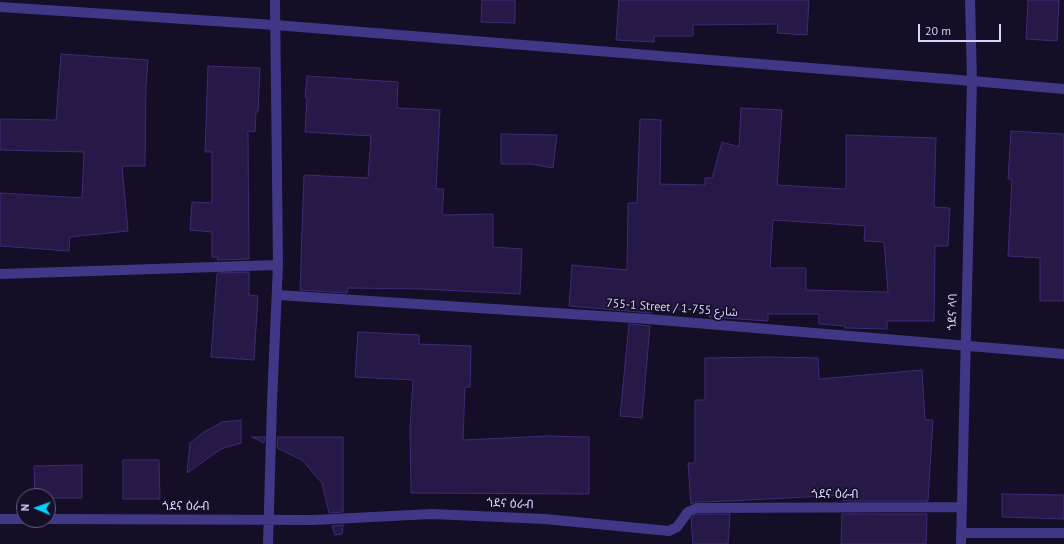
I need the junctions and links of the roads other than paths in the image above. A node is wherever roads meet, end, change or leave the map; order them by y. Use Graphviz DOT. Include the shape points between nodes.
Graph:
graph roads {
  1 [pos="275,0"];
  2 [pos="970,0"];
  3 [pos="0,7"];
  4 [pos="275,25"];
  5 [pos="972,81"];
  6 [pos="1064,89"];
  7 [pos="278,265"];
  8 [pos="0,274"];
  9 [pos="278,295"];
  10 [pos="966,345"];
  11 [pos="1064,354"];
  12 [pos="961,507"];
  13 [pos="0,519"];
  14 [pos="16,519"];
  15 [pos="56,519"];
  16 [pos="268,520"];
  17 [pos="961,533"];
  18 [pos="1064,533"];
  19 [pos="268,544"];
  20 [pos="961,544"];
  1 -- 4 [label="street"];
  2 -- 5 [label="street, ጎደና ላባ"];
  3 -- 4 [label="street"];
  4 -- 5 [label="street"];
  4 -- 7 [label="street"];
  5 -- 6 [label="street"];
  5 -- 10 [label="street, ጎደና ላባ"];
  7 -- 8 [label="street"];
  7 -- 9 [label="street"];
  9 -- 10 [label="street, 755-1 Street / شارع 755-1" via="648,319"];
  9 -- 16 [label="street"];
  10 -- 11 [label="street, 755-1 Street / شارع 755-1"];
  10 -- 12 [label="street, ጎደና ላባ"];
  12 -- 16 [label="street, ጎደና ዕራብ" via="697,508 688,512 677,527 669,531 545,519 431,514"];
  12 -- 17 [label="street, ጎደና ላባ"];
  13 -- 14 [label="street"];
  15 -- 16 [label="street, ጎደና ዕራብ"];
  16 -- 19 [label="street"];
  17 -- 18 [label="street"];
  17 -- 20 [label="street, ጎደና ላባ"];
}
